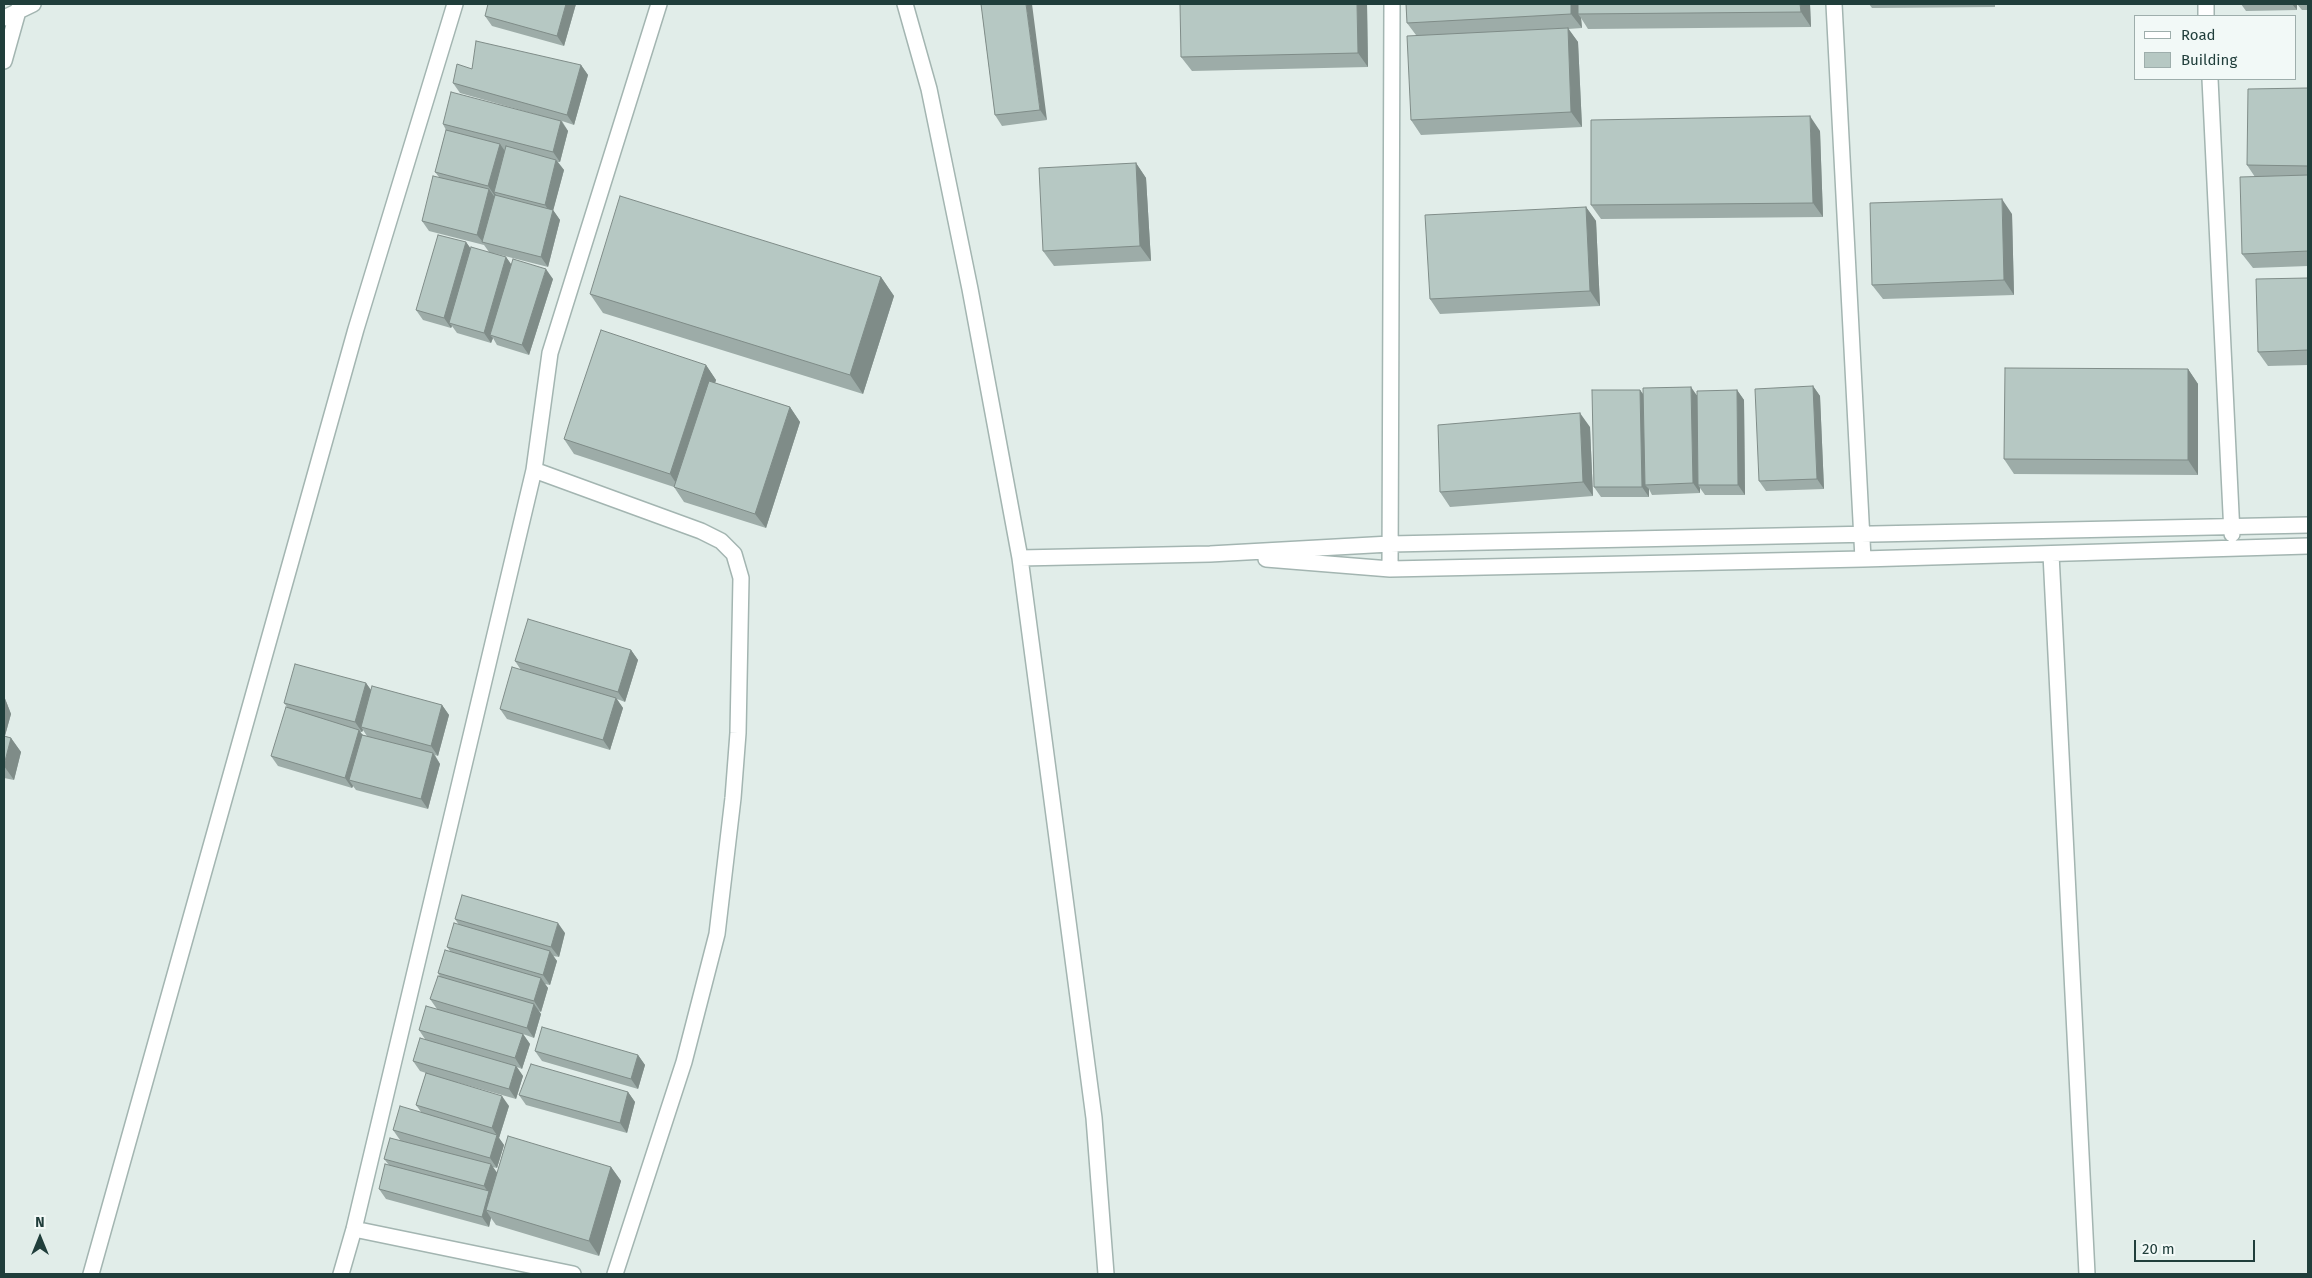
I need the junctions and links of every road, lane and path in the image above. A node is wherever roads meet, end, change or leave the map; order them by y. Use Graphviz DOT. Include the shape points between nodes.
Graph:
graph roads {
  1 [pos="34,4"];
  2 [pos="455,4"];
  3 [pos="658,4"];
  4 [pos="905,4"];
  5 [pos="1392,4"];
  6 [pos="1834,4"];
  7 [pos="19,7"];
  8 [pos="4,18"];
  9 [pos="4,61"];
  10 [pos="2210,80"];
  11 [pos="534,470"];
  12 [pos="2308,525"];
  13 [pos="2232,526"];
  14 [pos="1861,535"];
  15 [pos="1390,544"];
  16 [pos="2308,546"];
  17 [pos="2231,548"];
  18 [pos="1210,554"];
  19 [pos="2051,554"];
  20 [pos="1020,558"];
  21 [pos="1863,559"];
  22 [pos="1390,569"];
  23 [pos="354,1229"];
  24 [pos="91,1274"];
  25 [pos="341,1274"];
  26 [pos="573,1274"];
  27 [pos="615,1274"];
  28 [pos="1106,1274"];
  29 [pos="2087,1274"];
  1 -- 7 [label="street"];
  2 -- 24 [label="street" via="356,329"];
  3 -- 11 [label="street" via="550,353"];
  4 -- 20 [label="street" via="928,89 970,289"];
  5 -- 15 [label="street"];
  6 -- 14 [label="street"];
  7 -- 8 [label="street"];
  7 -- 9 [label="street"];
  10 -- 13 [label="street"];
  11 -- 23 [label="street"];
  11 -- 27 [label="street" via="721,541 734,554 741,578 738,733 717,934 684,1062"];
  12 -- 13 [label="street"];
  13 -- 14 [label="street"];
  13 -- 17 [label="street"];
  14 -- 15 [label="street"];
  14 -- 21 [label="street"];
  15 -- 18 [label="street"];
  15 -- 22 [label="street"];
  16 -- 17 [label="street"];
  17 -- 19 [label="street"];
  18 -- 20 [label="street"];
  18 -- 22 [label="street"];
  19 -- 21 [label="street"];
  19 -- 29 [label="street"];
  20 -- 28 [label="street" via="1094,1118"];
  21 -- 22 [label="street"];
  23 -- 25 [label="street"];
  23 -- 26 [label="street"];
}
